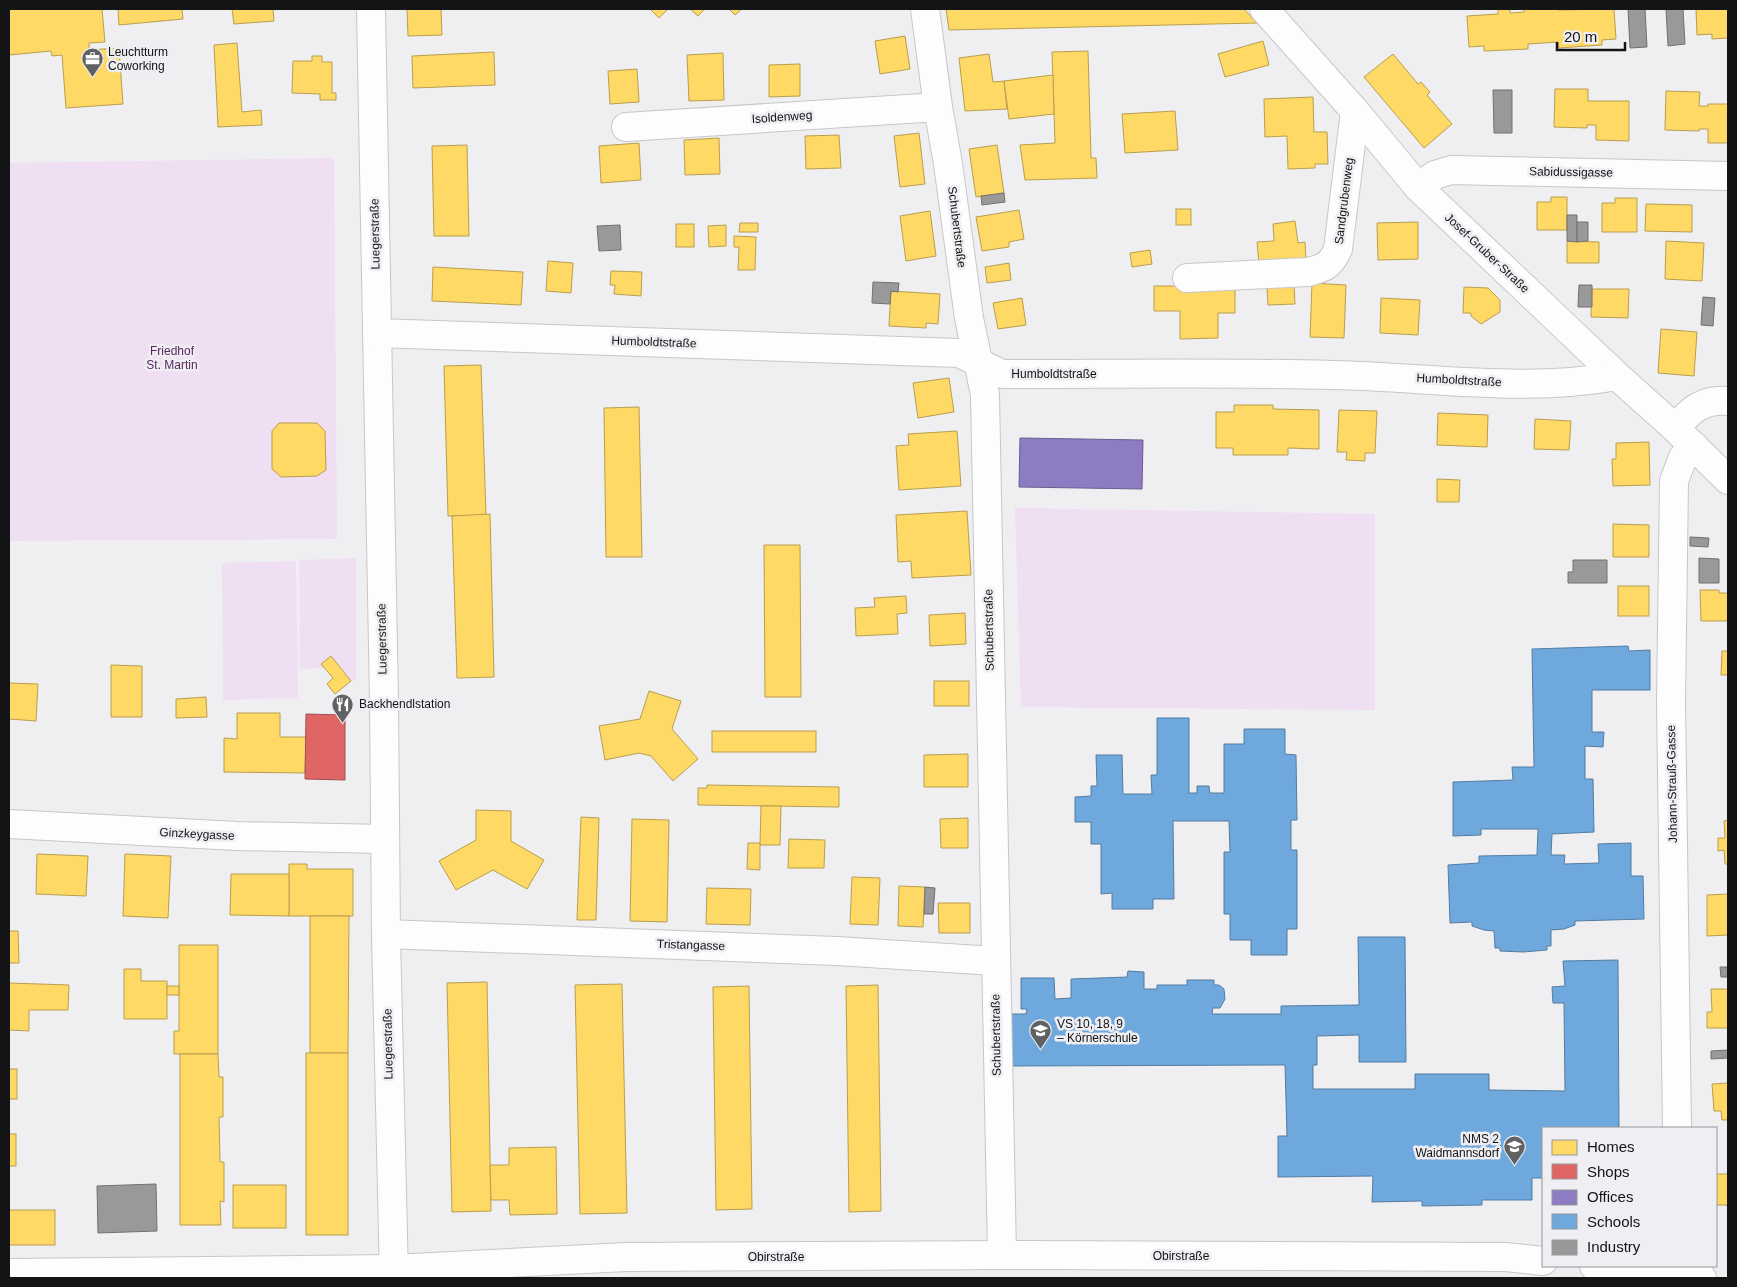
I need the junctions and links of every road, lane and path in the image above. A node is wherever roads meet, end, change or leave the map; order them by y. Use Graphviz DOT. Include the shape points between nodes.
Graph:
graph roads {
  1 [pos="371,9"];
  2 [pos="925,9"];
  3 [pos="1278,13"];
  4 [pos="938,107"];
  5 [pos="1355,111"];
  6 [pos="626,127"];
  7 [pos="1728,176"];
  8 [pos="1418,187"];
  9 [pos="1187,278"];
  10 [pos="377,333"];
  11 [pos="979,362"];
  12 [pos="1616,376"];
  13 [pos="1728,401"];
  14 [pos="1684,437"];
  15 [pos="1728,480"];
  16 [pos="9,824"];
  17 [pos="385,839"];
  18 [pos="386,934"];
  19 [pos="995,961"];
  20 [pos="1677,1127"];
  21 [pos="1002,1255"];
  22 [pos="1542,1261"];
  23 [pos="1607,1267"];
  24 [pos="9,1273"];
  25 [pos="1687,1273"];
  26 [pos="393,1274"];
  1 -- 10 [label="street, Luegerstraße"];
  2 -- 4 [label="street, Schubertstraße"];
  3 -- 5 [label="street, Josef-Gruber-Straße"];
  4 -- 6 [label="street, Isoldenweg"];
  4 -- 11 [label="street, Schubertstraße" via="969,318"];
  5 -- 8 [label="street, Josef-Gruber-Straße"];
  5 -- 9 [label="street, Sandgrubenweg" via="1338,249 1328,265 1308,272"];
  7 -- 8 [label="street, Sabidussigasse" via="1451,170 1435,175"];
  8 -- 12 [label="street, Josef-Gruber-Straße"];
  10 -- 11 [label="street, Humboldtstraße" via="959,353"];
  10 -- 17 [label="street, Luegerstraße"];
  11 -- 12 [label="street, Humboldtstraße" via="1002,374 1335,375 1537,384"];
  11 -- 19 [label="street, Schubertstraße" via="985,395"];
  12 -- 14 [label="street, Josef-Gruber-Straße"];
  13 -- 14 [label="street" via="1704,403 1692,410"];
  14 -- 15 [label="street, Josef-Gruber-Straße"];
  14 -- 20 [label="street, Johann-Strauß-Gasse" via="1683,458 1674,480 1671,702"];
  16 -- 17 [label="street, Ginzkeygasse" via="237,836"];
  17 -- 18 [label="street, Luegerstraße"];
  18 -- 19 [label="street, Tristangasse" via="828,951"];
  18 -- 26 [label="street, Luegerstraße"];
  19 -- 21 [label="street, Schubertstraße"];
  21 -- 22 [label="street, Obirstraße" via="1506,1257"];
  21 -- 26 [label="street, Obirstraße" via="626,1257"];
  23 -- 25 [label="street"];
  24 -- 26 [label="street, Obirstraße"];
}
